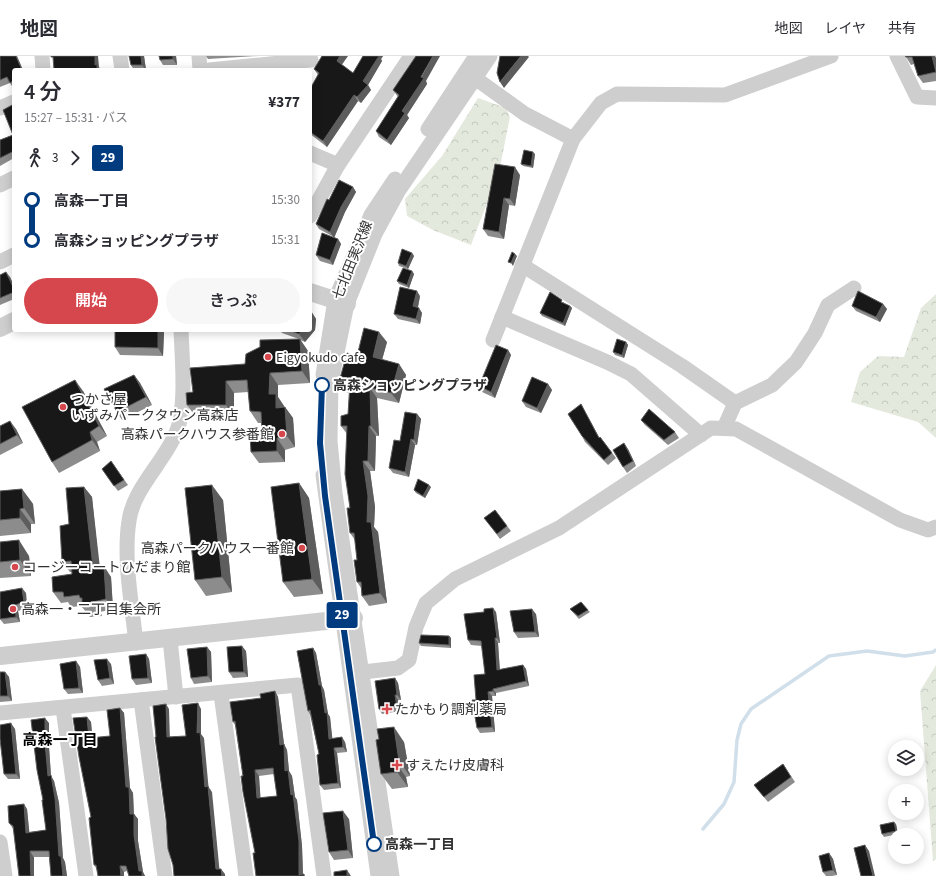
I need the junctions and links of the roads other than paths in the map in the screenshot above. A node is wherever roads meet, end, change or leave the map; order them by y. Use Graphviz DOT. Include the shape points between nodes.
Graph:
graph roads {
  1 [pos="42,56"];
  2 [pos="120,56"];
  3 [pos="199,56"];
  4 [pos="411,56"];
  5 [pos="476,56"];
  6 [pos="490,56"];
  7 [pos="831,56"];
  8 [pos="897,56"];
  9 [pos="310,62"];
  10 [pos="43,68"];
  11 [pos="122,68"];
  12 [pos="200,68"];
  13 [pos="234,68"];
  14 [pos="475,78"];
  15 [pos="936,98"];
  16 [pos="12,103"];
  17 [pos="0,108"];
  18 [pos="573,139"];
  19 [pos="312,154"];
  20 [pos="338,165"];
  21 [pos="12,179"];
  22 [pos="0,185"];
  23 [pos="312,212"];
  24 [pos="12,256"];
  25 [pos="0,262"];
  26 [pos="522,265"];
  27 [pos="854,288"];
  28 [pos="312,293"];
  29 [pos="341,302"];
  30 [pos="502,317"];
  31 [pos="12,322"];
  32 [pos="0,328"];
  33 [pos="181,332"];
  34 [pos="493,340"];
  35 [pos="735,403"];
  36 [pos="724,428"];
  37 [pos="701,435"];
  38 [pos="936,527"];
  39 [pos="349,619"];
  40 [pos="170,639"];
  41 [pos="136,643"];
  42 [pos="0,656"];
  43 [pos="363,672"];
  44 [pos="220,694"];
  45 [pos="176,697"];
  46 [pos="140,700"];
  47 [pos="63,708"];
  48 [pos="0,713"];
  49 [pos="0,848"];
  50 [pos="5,876"];
  51 [pos="86,876"];
  52 [pos="165,876"];
  53 [pos="246,876"];
  54 [pos="324,876"];
  55 [pos="378,876"];
  56 [pos="392,876"];
  1 -- 10 [label="street"];
  2 -- 11 [label="street"];
  3 -- 12 [label="street"];
  4 -- 20 [label="street"];
  5 -- 29 [label="street, 七北田実沢線" via="371,215"];
  6 -- 14 [label="street"];
  7 -- 18 [label="street" via="725,95 617,94 601,103"];
  8 -- 15 [label="street" via="917,97"];
  9 -- 13 [label="street"];
  14 -- 18 [label="street" via="525,114"];
  14 -- 29 [label="street" via="399,190"];
  16 -- 17 [label="street"];
  18 -- 26 [label="street"];
  19 -- 20 [label="street"];
  20 -- 23 [label="street"];
  21 -- 22 [label="street"];
  24 -- 25 [label="street"];
  26 -- 30 [label="street"];
  26 -- 35 [label="street" via="682,366"];
  27 -- 35 [label="street" via="828,305 796,362 782,376 772,385"];
  28 -- 29 [label="street"];
  29 -- 39 [label="street, 七北田実沢線" via="322,381 320,443 325,496"];
  30 -- 34 [label="street"];
  30 -- 37 [label="street" via="631,374"];
  31 -- 32 [label="street"];
  33 -- 41 [label="street" via="183,383 181,412 176,433 139,494 129,520 127,542"];
  35 -- 36 [label="street"];
  36 -- 37 [label="street" via="711,428"];
  36 -- 38 [label="street" via="736,429 900,520 928,530"];
  37 -- 43 [label="street" via="559,528 454,579 426,603 416,627 409,660 398,668"];
  39 -- 40 [label="street"];
  39 -- 43 [label="street"];
  39 -- 55 [label="street, 七北田実沢線"];
  40 -- 41 [label="street"];
  40 -- 45 [label="street"];
  41 -- 42 [label="street"];
  43 -- 56 [label="street"];
  44 -- 45 [label="street"];
  44 -- 53 [label="street"];
  44 -- 54 [label="street" via="298,685"];
  45 -- 46 [label="street"];
  46 -- 47 [label="street"];
  46 -- 52 [label="street"];
  47 -- 48 [label="street"];
  47 -- 51 [label="street"];
  49 -- 50 [label="street"];
}
